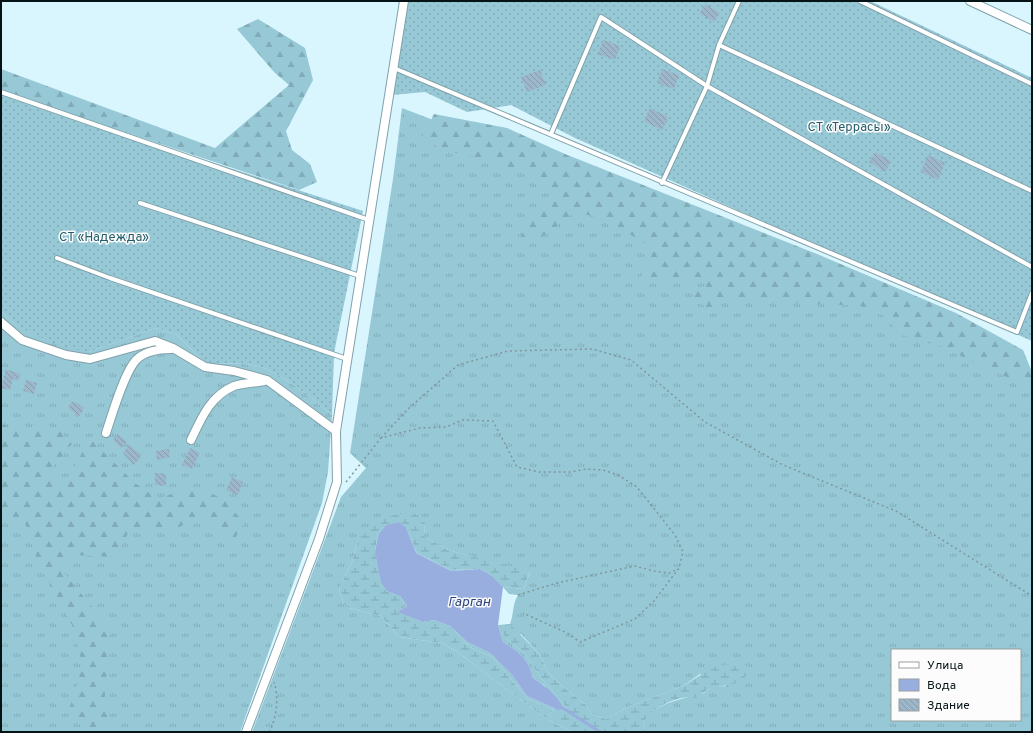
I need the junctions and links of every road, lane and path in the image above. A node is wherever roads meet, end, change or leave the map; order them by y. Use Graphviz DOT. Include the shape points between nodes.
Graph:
graph roads {
  1 [pos="404,1"];
  2 [pos="739,1"];
  3 [pos="860,1"];
  4 [pos="970,1"];
  5 [pos="1032,30"];
  6 [pos="719,45"];
  7 [pos="393,68"];
  8 [pos="1032,84"];
  9 [pos="707,86"];
  10 [pos="1,92"];
  11 [pos="551,134"];
  12 [pos="662,183"];
  13 [pos="1032,192"];
  14 [pos="140,203"];
  15 [pos="369,220"];
  16 [pos="57,258"];
  17 [pos="1032,268"];
  18 [pos="360,276"];
  19 [pos="1032,293"];
  20 [pos="1,322"];
  21 [pos="174,348"];
  22 [pos="347,359"];
  23 [pos="267,380"];
  24 [pos="336,431"];
  25 [pos="106,433"];
  26 [pos="381,438"];
  27 [pos="191,440"];
  28 [pos="345,484"];
  29 [pos="679,568"];
  30 [pos="518,595"];
  31 [pos="1032,596"];
  32 [pos="523,613"];
  33 [pos="270,669"];
  34 [pos="246,732"];
  35 [pos="269,732"];
  1 -- 7 [label="street"];
  2 -- 6 [label="lane"];
  3 -- 8 [label="lane"];
  4 -- 5 [label="street"];
  6 -- 9 [label="lane"];
  6 -- 13 [label="lane"];
  7 -- 11 [label="lane"];
  7 -- 15 [label="street"];
  9 -- 11 [label="lane" via="601,17"];
  9 -- 12 [label="lane"];
  9 -- 17 [label="lane"];
  10 -- 15 [label="lane"];
  11 -- 12 [label="lane"];
  12 -- 19 [label="lane" via="1017,332"];
  14 -- 18 [label="lane"];
  15 -- 18 [label="street"];
  16 -- 22 [label="lane"];
  18 -- 22 [label="street"];
  20 -- 21 [label="street" via="22,340 66,355 90,358 155,341"];
  21 -- 23 [label="street" via="205,367 234,371"];
  21 -- 25 [label="street" via="154,350 136,359 123,385"];
  22 -- 24 [label="street"];
  23 -- 24 [label="street"];
  23 -- 27 [label="street" via="235,386 220,394 207,407"];
  24 -- 33 [label="street" via="337,482 319,539"];
  26 -- 28 [label="path"];
  26 -- 29 [label="path" via="420,428 446,427 463,420 493,421 517,467 539,472 603,470 618,475 637,487 675,535 683,552"];
  26 -- 31 [label="path" via="408,409 458,365 508,351 592,348 631,360 705,422 783,465 896,510"];
  29 -- 30 [label="path" via="670,573 635,566 557,582"];
  29 -- 32 [label="path" via="654,601 635,619 580,642 567,633"];
  33 -- 34 [label="street"];
  33 -- 35 [label="path" via="277,691 274,724"];
}
